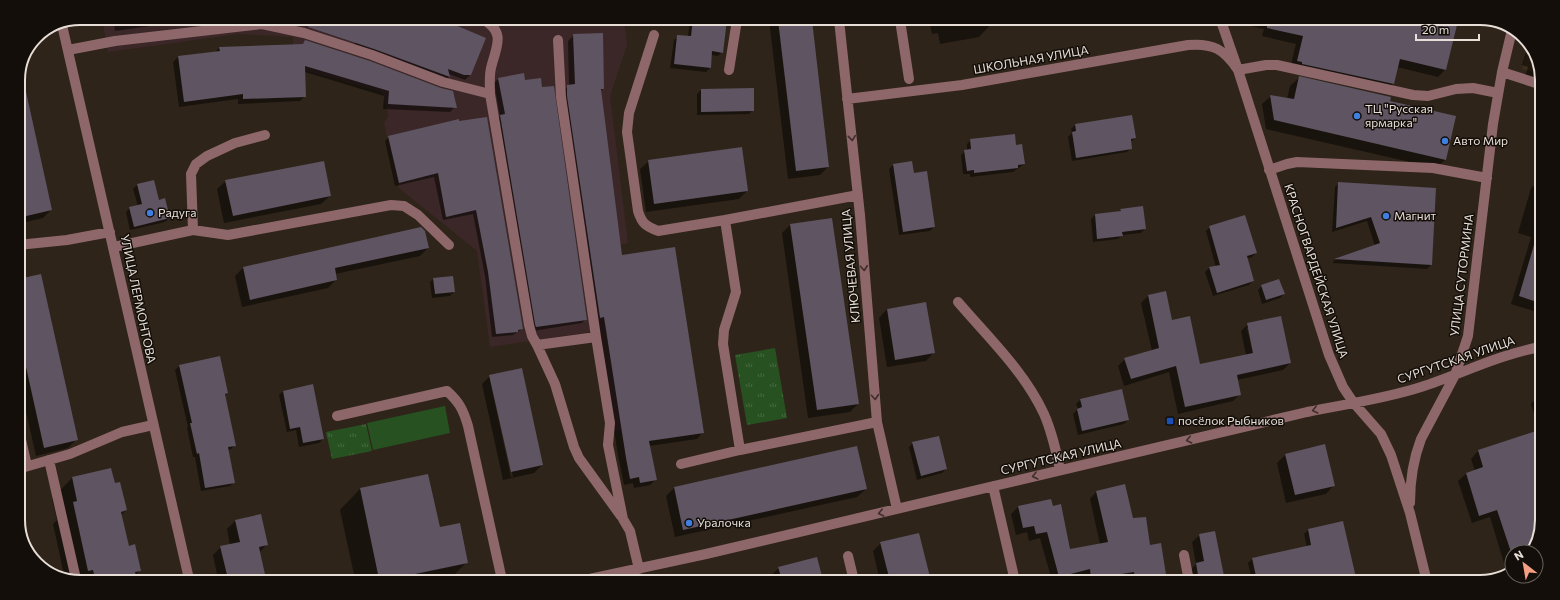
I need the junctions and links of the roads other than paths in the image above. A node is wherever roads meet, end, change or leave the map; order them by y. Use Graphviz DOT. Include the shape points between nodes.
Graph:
graph roads {
  1 [pos="233,25"];
  2 [pos="276,25"];
  3 [pos="490,25"];
  4 [pos="736,25"];
  5 [pos="840,25"];
  6 [pos="901,25"];
  7 [pos="1222,25"];
  8 [pos="61,29"];
  9 [pos="1511,34"];
  10 [pos="654,35"];
  11 [pos="558,40"];
  12 [pos="1219,49"];
  13 [pos="68,50"];
  14 [pos="729,70"];
  15 [pos="1238,70"];
  16 [pos="1502,72"];
  17 [pos="909,79"];
  18 [pos="1535,83"];
  19 [pos="1498,93"];
  20 [pos="490,94"];
  21 [pos="847,99"];
  22 [pos="265,135"];
  23 [pos="1269,170"];
  24 [pos="1487,178"];
  25 [pos="858,195"];
  26 [pos="725,220"];
  27 [pos="193,230"];
  28 [pos="110,232"];
  29 [pos="25,244"];
  30 [pos="448,245"];
  31 [pos="114,247"];
  32 [pos="958,302"];
  33 [pos="596,337"];
  34 [pos="537,345"];
  35 [pos="1535,348"];
  36 [pos="1455,374"];
  37 [pos="1353,402"];
  38 [pos="337,416"];
  39 [pos="877,422"];
  40 [pos="153,425"];
  41 [pos="740,450"];
  42 [pos="49,460"];
  43 [pos="682,464"];
  44 [pos="25,467"];
  45 [pos="1060,470"];
  46 [pos="993,486"];
  47 [pos="897,509"];
  48 [pos="1410,514"];
  49 [pos="623,519"];
  50 [pos="1184,555"];
  51 [pos="848,556"];
  52 [pos="639,569"];
  53 [pos="75,575"];
  54 [pos="188,575"];
  55 [pos="501,575"];
  56 [pos="610,575"];
  57 [pos="853,575"];
  58 [pos="1014,575"];
  59 [pos="1188,575"];
  60 [pos="1425,575"];
  1 -- 13 [label="street"];
  2 -- 20 [label="street" via="372,55 444,82"];
  3 -- 20 [label="street" via="498,35 498,46 489,79"];
  4 -- 14 [label="street"];
  5 -- 21 [label="street, КЛЮЧЕВАЯ УЛИЦА"];
  6 -- 17 [label="street"];
  7 -- 15 [label="street, КРАСНОГВАРДЕЙСКАЯ УЛИЦА"];
  8 -- 13 [label="street, УЛИЦА ЛЕРМОНТОВА"];
  9 -- 16 [label="street, УЛИЦА СУТОРМИНА"];
  10 -- 26 [label="street" via="629,113 627,132 641,221 658,231"];
  11 -- 33 [label="street" via="561,97"];
  12 -- 15 [label="street, КРАСНОГВАРДЕЙСКАЯ УЛИЦА" via="1230,58"];
  12 -- 21 [label="street, ШКОЛЬНАЯ УЛИЦА" via="1206,44 1188,45 962,86"];
  13 -- 28 [label="street, УЛИЦА ЛЕРМОНТОВА"];
  15 -- 19 [label="street" via="1277,65 1413,95 1428,96 1473,88"];
  15 -- 23 [label="street, КРАСНОГВАРДЕЙСКАЯ УЛИЦА"];
  16 -- 18 [label="street"];
  16 -- 19 [label="street, УЛИЦА СУТОРМИНА"];
  19 -- 24 [label="street, УЛИЦА СУТОРМИНА"];
  20 -- 34 [label="street" via="529,325"];
  21 -- 25 [label="street, КЛЮЧЕВАЯ УЛИЦА, one-way"];
  22 -- 27 [label="street" via="235,143 196,164 191,174"];
  23 -- 24 [label="street" via="1297,162 1432,168"];
  23 -- 37 [label="street, КРАСНОГВАРДЕЙСКАЯ УЛИЦА" via="1329,355 1343,387"];
  24 -- 36 [label="street, УЛИЦА СУТОРМИНА" via="1468,336"];
  25 -- 26 [label="street"];
  25 -- 39 [label="street, КЛЮЧЕВАЯ УЛИЦА, one-way"];
  26 -- 41 [label="street" via="736,292 724,330 723,344"];
  27 -- 30 [label="street" via="228,235 391,205 404,206 418,215"];
  27 -- 31 [label="street"];
  28 -- 29 [label="street"];
  28 -- 31 [label="street, УЛИЦА ЛЕРМОНТОВА"];
  31 -- 40 [label="street, УЛИЦА ЛЕРМОНТОВА"];
  32 -- 45 [label="street" via="1033,394 1049,427"];
  33 -- 34 [label="street"];
  33 -- 49 [label="street" via="610,423 608,445"];
  34 -- 49 [label="street" via="554,384 579,458"];
  35 -- 36 [label="street, СУРГУТСКАЯ УЛИЦА" via="1500,357"];
  36 -- 37 [label="street, СУРГУТСКАЯ УЛИЦА" via="1400,393"];
  36 -- 48 [label="street, УЛИЦА СУТОРМИНА" via="1416,450 1410,484"];
  37 -- 45 [label="street, СУРГУТСКАЯ УЛИЦА, one-way"];
  37 -- 48 [label="street, КРАСНОГВАРДЕЙСКАЯ УЛИЦА" via="1386,443"];
  38 -- 55 [label="street" via="447,391 457,400 468,426"];
  39 -- 41 [label="street"];
  39 -- 47 [label="street, КЛЮЧЕВАЯ УЛИЦА"];
  40 -- 42 [label="street" via="122,432"];
  40 -- 54 [label="street, УЛИЦА ЛЕРМОНТОВА"];
  41 -- 43 [label="street"];
  42 -- 44 [label="street"];
  42 -- 53 [label="street"];
  45 -- 46 [label="street, СУРГУТСКАЯ УЛИЦА, one-way"];
  46 -- 47 [label="street, СУРГУТСКАЯ УЛИЦА"];
  46 -- 58 [label="street"];
  47 -- 52 [label="street, СУРГУТСКАЯ УЛИЦА, one-way"];
  48 -- 60 [label="street, КРАСНОГВАРДЕЙСКАЯ УЛИЦА"];
  49 -- 52 [label="street" via="630,531"];
  50 -- 59 [label="street"];
  51 -- 57 [label="street"];
  52 -- 56 [label="street, СУРГУТСКАЯ УЛИЦА"];
}
